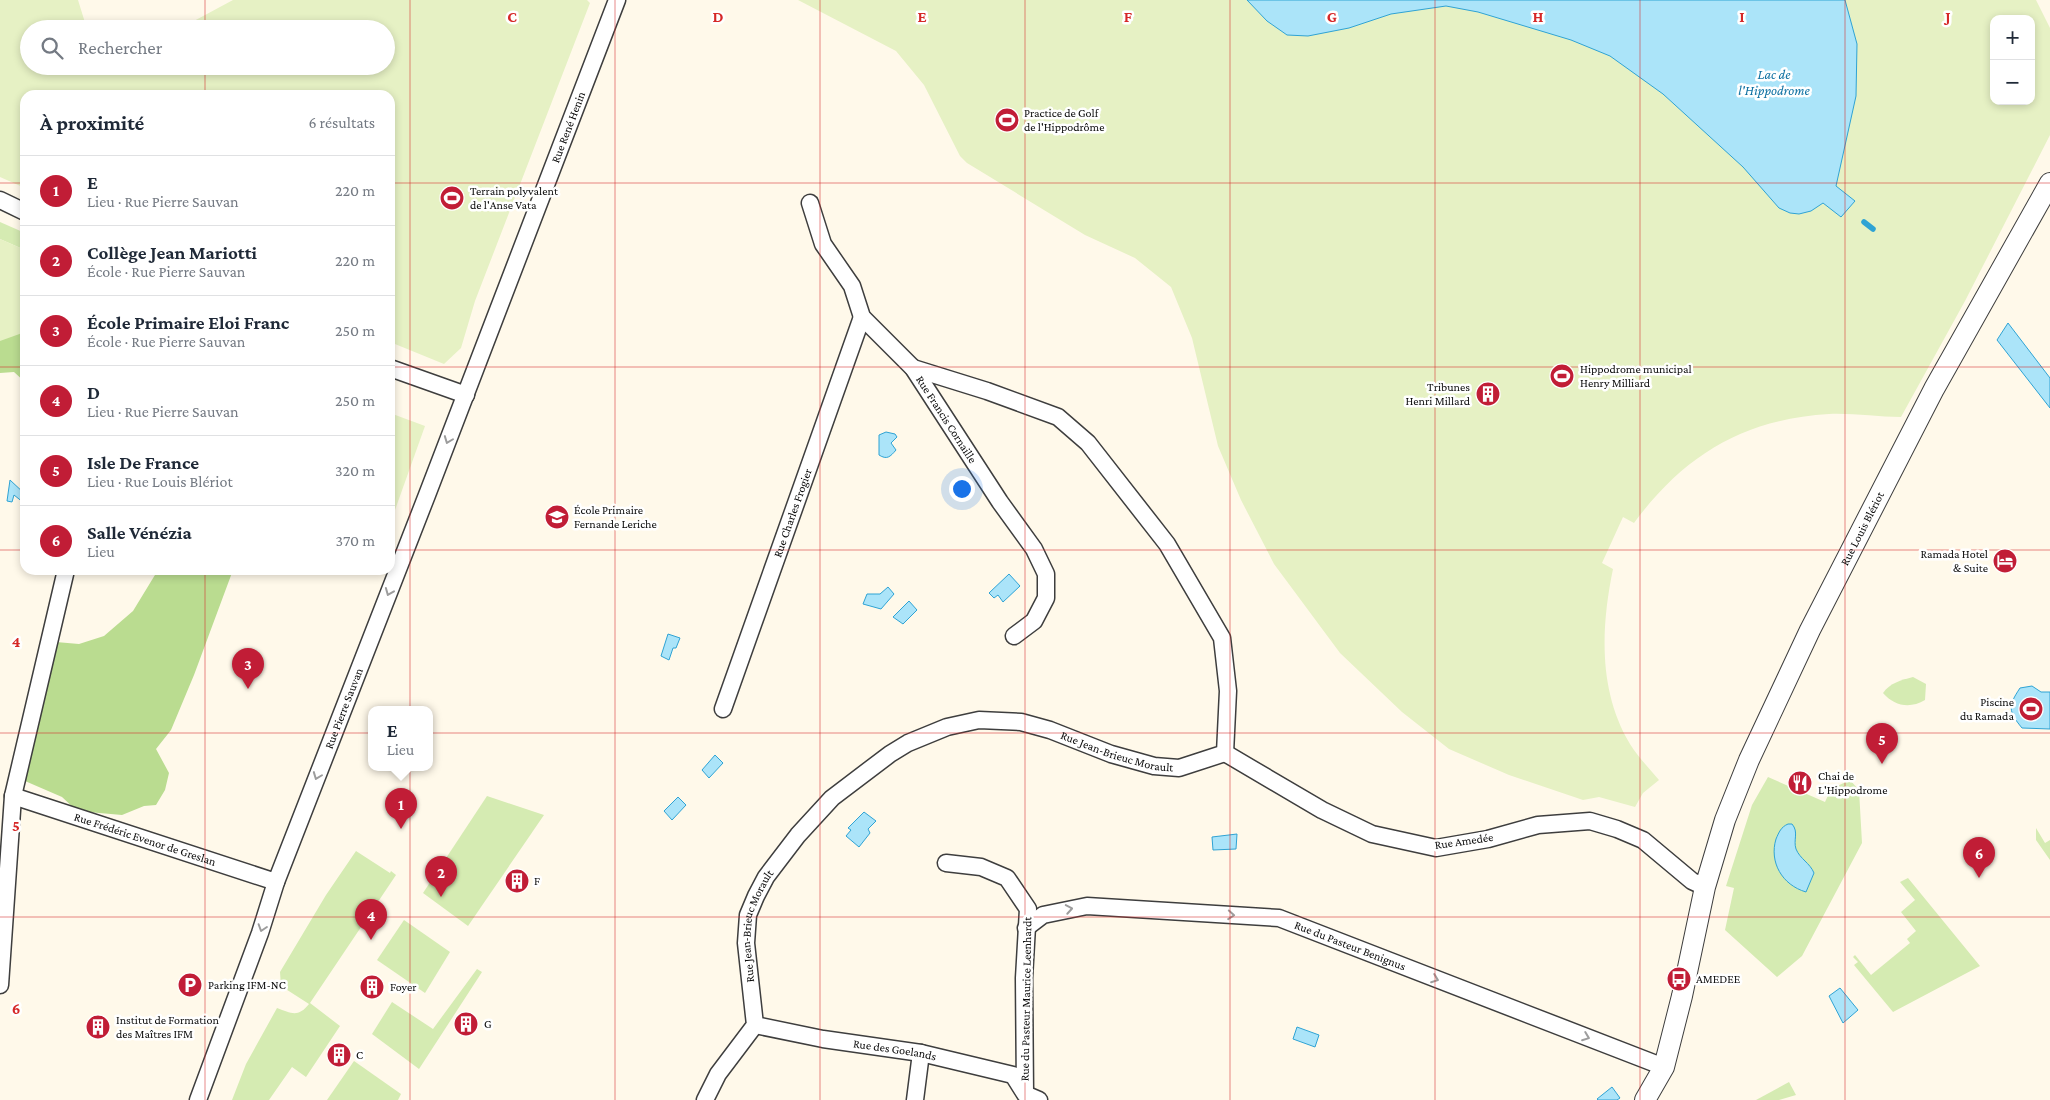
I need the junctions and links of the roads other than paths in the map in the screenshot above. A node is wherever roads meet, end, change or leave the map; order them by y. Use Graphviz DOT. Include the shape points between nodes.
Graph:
graph roads {
  1 [pos="617,0"];
  2 [pos="2050,183"];
  3 [pos="0,200"];
  4 [pos="810,203"];
  5 [pos="20,210"];
  6 [pos="862,317"];
  7 [pos="913,368"];
  8 [pos="395,370"];
  9 [pos="466,395"];
  10 [pos="65,575"];
  11 [pos="1014,636"];
  12 [pos="723,709"];
  13 [pos="1225,753"];
  14 [pos="13,796"];
  15 [pos="946,864"];
  16 [pos="276,882"];
  17 [pos="1705,887"];
  18 [pos="1026,928"];
  19 [pos="0,985"];
  20 [pos="755,1025"];
  21 [pos="920,1053"];
  22 [pos="1664,1067"];
  23 [pos="1029,1098"];
  24 [pos="198,1100"];
  25 [pos="704,1100"];
  26 [pos="915,1100"];
  27 [pos="1645,1100"];
  1 -- 9 [label="street, Rue René Henin"];
  2 -- 17 [label="street, Rue Louis Blériot" via="1934,390 1806,638 1749,760"];
  3 -- 5 [label="street"];
  4 -- 6 [label="street, Rue Francis Cornaille" via="823,244 852,286"];
  6 -- 7 [label="street, Rue Francis Cornaille"];
  6 -- 12 [label="street, Rue Charles Frogier"];
  7 -- 11 [label="street, Rue Francis Cornaille" via="1034,549 1046,574 1046,598 1034,622"];
  7 -- 13 [label="street" via="1058,417 1088,443 1167,544 1222,638 1228,691"];
  8 -- 9 [label="street"];
  9 -- 16 [label="street, Rue Pierre Sauvan, one-way"];
  10 -- 14 [label="street"];
  13 -- 17 [label="street, Rue Amedée" via="1322,810 1372,834 1436,848 1488,839 1538,825 1590,821 1643,840 1692,881"];
  13 -- 20 [label="street, Rue Jean-Brieuc Morault" via="1179,768 1154,766 1021,722 979,720 946,727 908,743 832,798 766,876 748,915 746,943"];
  14 -- 16 [label="street, Rue Frédéric Evenor de Greslan"];
  14 -- 19 [label="street"];
  15 -- 18 [label="street, Rue du Pasteur Maurice Leenhardt" via="981,868 1007,878 1028,909"];
  16 -- 24 [label="street, Rue Pierre Sauvan, one-way"];
  17 -- 22 [label="street, Rue Louis Blériot"];
  18 -- 22 [label="street, Rue du Pasteur Benignus, one-way" via="1043,915 1087,906 1279,918"];
  18 -- 23 [label="street, Rue du Pasteur Maurice Leenhardt" via="1024,978"];
  20 -- 21 [label="street, Rue des Goelands"];
  20 -- 25 [label="street" via="718,1074"];
  21 -- 23 [label="street, Rue des Goelands" via="1013,1075"];
  21 -- 26 [label="street"];
  22 -- 27 [label="street, Rue Louis Blériot"];
}
